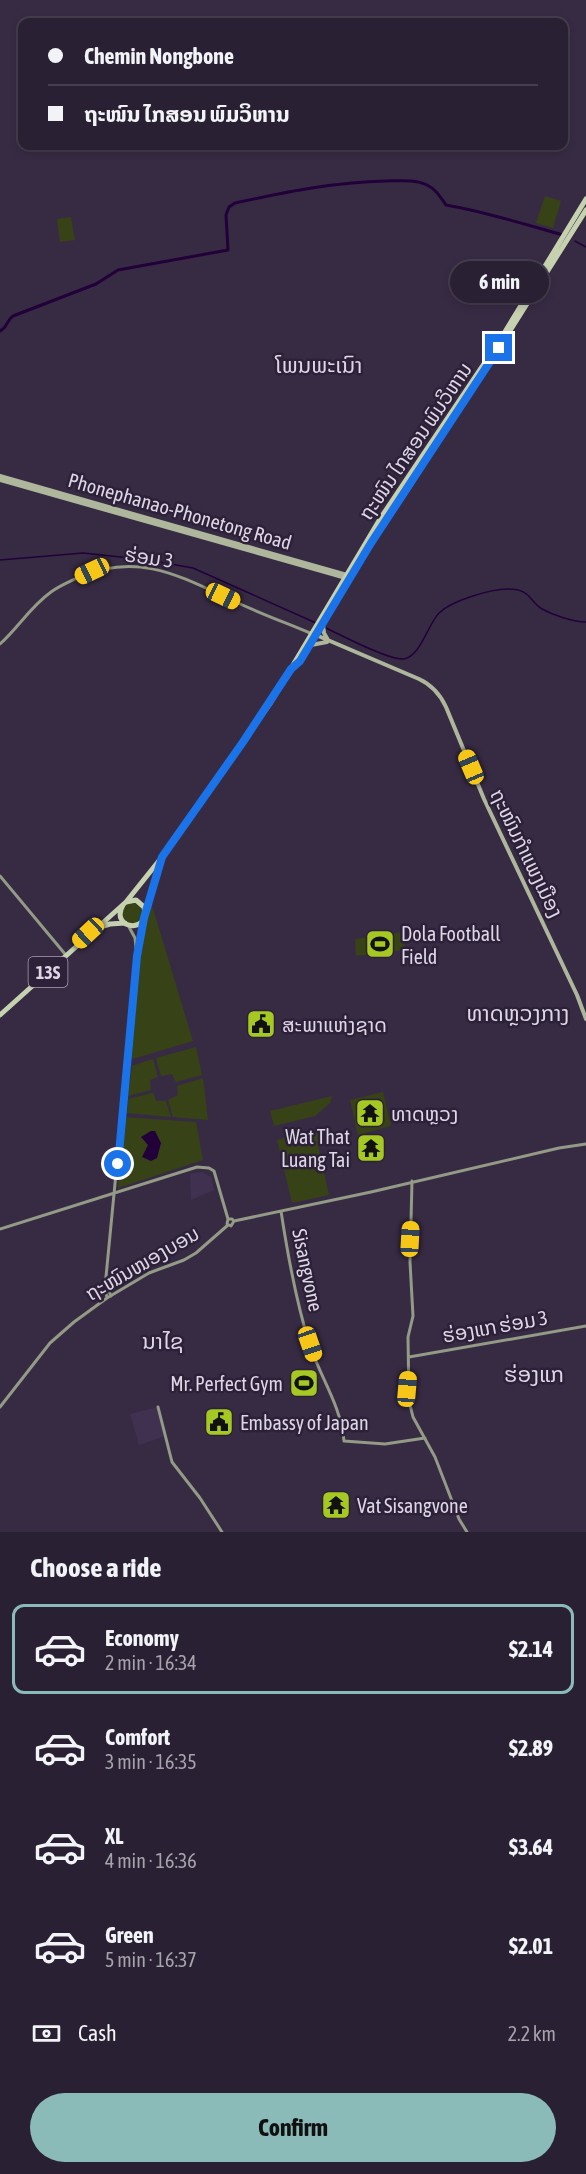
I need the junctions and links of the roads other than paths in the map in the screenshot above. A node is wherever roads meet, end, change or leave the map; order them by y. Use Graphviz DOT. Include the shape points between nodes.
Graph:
graph roads {
  1 [pos="586,200"];
  2 [pos="586,210"];
  3 [pos="0,478"];
  4 [pos="347,577"];
  5 [pos="323,620"];
  6 [pos="316,632"];
  7 [pos="331,642"];
  8 [pos="0,644"];
  9 [pos="311,645"];
  10 [pos="291,669"];
  11 [pos="162,857"];
  12 [pos="0,876"];
  13 [pos="125,903"];
  14 [pos="145,916"];
  15 [pos="126,924"];
  16 [pos="95,929"];
  17 [pos="65,954"];
  18 [pos="137,956"];
  19 [pos="0,1013"];
  20 [pos="586,1019"];
  21 [pos="586,1144"];
  22 [pos="412,1181"];
  23 [pos="116,1191"];
  24 [pos="280,1210"];
  25 [pos="228,1219"];
  26 [pos="234,1221"];
  27 [pos="228,1225"];
  28 [pos="0,1229"];
  29 [pos="106,1285"];
  30 [pos="109,1297"];
  31 [pos="100,1303"];
  32 [pos="586,1326"];
  33 [pos="409,1357"];
  34 [pos="0,1407"];
  35 [pos="158,1407"];
  36 [pos="425,1438"];
  37 [pos="222,1532"];
  38 [pos="467,1532"];
  1 -- 4 [label="highway, ຖະໜົນ ໄກສອນ ພົມວິຫານ / 13S" via="500,340 399,488"];
  2 -- 4 [label="highway, ຖະໜົນ ໄກສອນ ພົມວິຫານ / 13S"];
  3 -- 4 [label="main road, Phonephanao-Phonetong Road"];
  4 -- 5 [label="highway, ຖະໜົນ ໄກສອນ ພົມວິຫານ / 13S"];
  5 -- 6 [label="highway, ຖະໜົນ ໄກສອນ ພົມວິຫານ / 13S"];
  5 -- 6 [label="main road"];
  6 -- 7 [label="main road, ຖະໜົນກຳແພງເມືອງ"];
  6 -- 7 [label="main road"];
  6 -- 8 [label="street, ຮ່ອມ 3" via="266,616 169,572 119,566 92,571 52,591"];
  6 -- 9 [label="highway, ຖະໜົນ ໄກສອນ ພົມວິຫານ / 13S"];
  6 -- 10 [label="highway, ຖະໜົນ ໄກສອນ ພົມວິຫານ / 13S"];
  7 -- 9 [label="main road"];
  7 -- 20 [label="main road, ຖະໜົນກຳແພງເມືອງ" via="419,679 439,695"];
  9 -- 10 [label="highway, ຖະໜົນ ໄກສອນ ພົມວິຫານ / 13S"];
  10 -- 11 [label="highway, ຖະໜົນ ໄກສອນ ພົມວິຫານ / 13S"];
  11 -- 13 [label="highway, ຖະໜົນ ໄກສອນ ພົມວິຫານ / 13S"];
  11 -- 14 [label="highway, ຖະໜົນ ໄກສອນ ພົມວິຫານ / 13S"];
  12 -- 17 [label="street"];
  13 -- 14 [label="highway" via="140,903"];
  13 -- 15 [label="highway" via="120,913"];
  13 -- 16 [label="highway, ຖະໜົນ ໄກສອນ ພົມວິຫານ / 13S"];
  14 -- 15 [label="highway, 13S" via="137,925"];
  14 -- 18 [label="street"];
  15 -- 16 [label="highway, ຖະໜົນ ໄກສອນ ພົມວິຫານ / 13S"];
  15 -- 18 [label="street" via="135,938"];
  16 -- 17 [label="highway, ຖະໜົນ ໄກສອນ ພົມວິຫານ / 13S"];
  16 -- 19 [label="highway, ຖະໜົນ ໄກສອນ ພົມວິຫານ / 13S"];
  17 -- 19 [label="highway, ຖະໜົນ ໄກສອນ ພົມວິຫານ / 13S"];
  18 -- 23 [label="street"];
  21 -- 22 [label="street"];
  22 -- 24 [label="street"];
  22 -- 33 [label="street" via="413,1316"];
  23 -- 25 [label="street" via="184,1169 209,1168 217,1178"];
  23 -- 28 [label="street"];
  23 -- 29 [label="street"];
  24 -- 26 [label="street"];
  24 -- 36 [label="street, Sisangvone" via="299,1311 318,1370 340,1413 344,1441 385,1444"];
  25 -- 26 [label="street"];
  25 -- 27 [label="street"];
  26 -- 27 [label="street, ຖະໜົນໜອງບອນ"];
  27 -- 30 [label="street, ຖະໜົນໜອງບອນ" via="191,1257 149,1273"];
  29 -- 30 [label="street"];
  29 -- 31 [label="street"];
  30 -- 31 [label="street, ຖະໜົນໜອງບອນ"];
  31 -- 34 [label="street, ຖະໜົນໜອງບອນ" via="50,1343"];
  32 -- 33 [label="street, ຮ່ອງແກ ຮ່ອມ 3"];
  33 -- 36 [label="street" via="409,1401"];
  35 -- 37 [label="street" via="172,1462"];
  36 -- 38 [label="street"];
}
